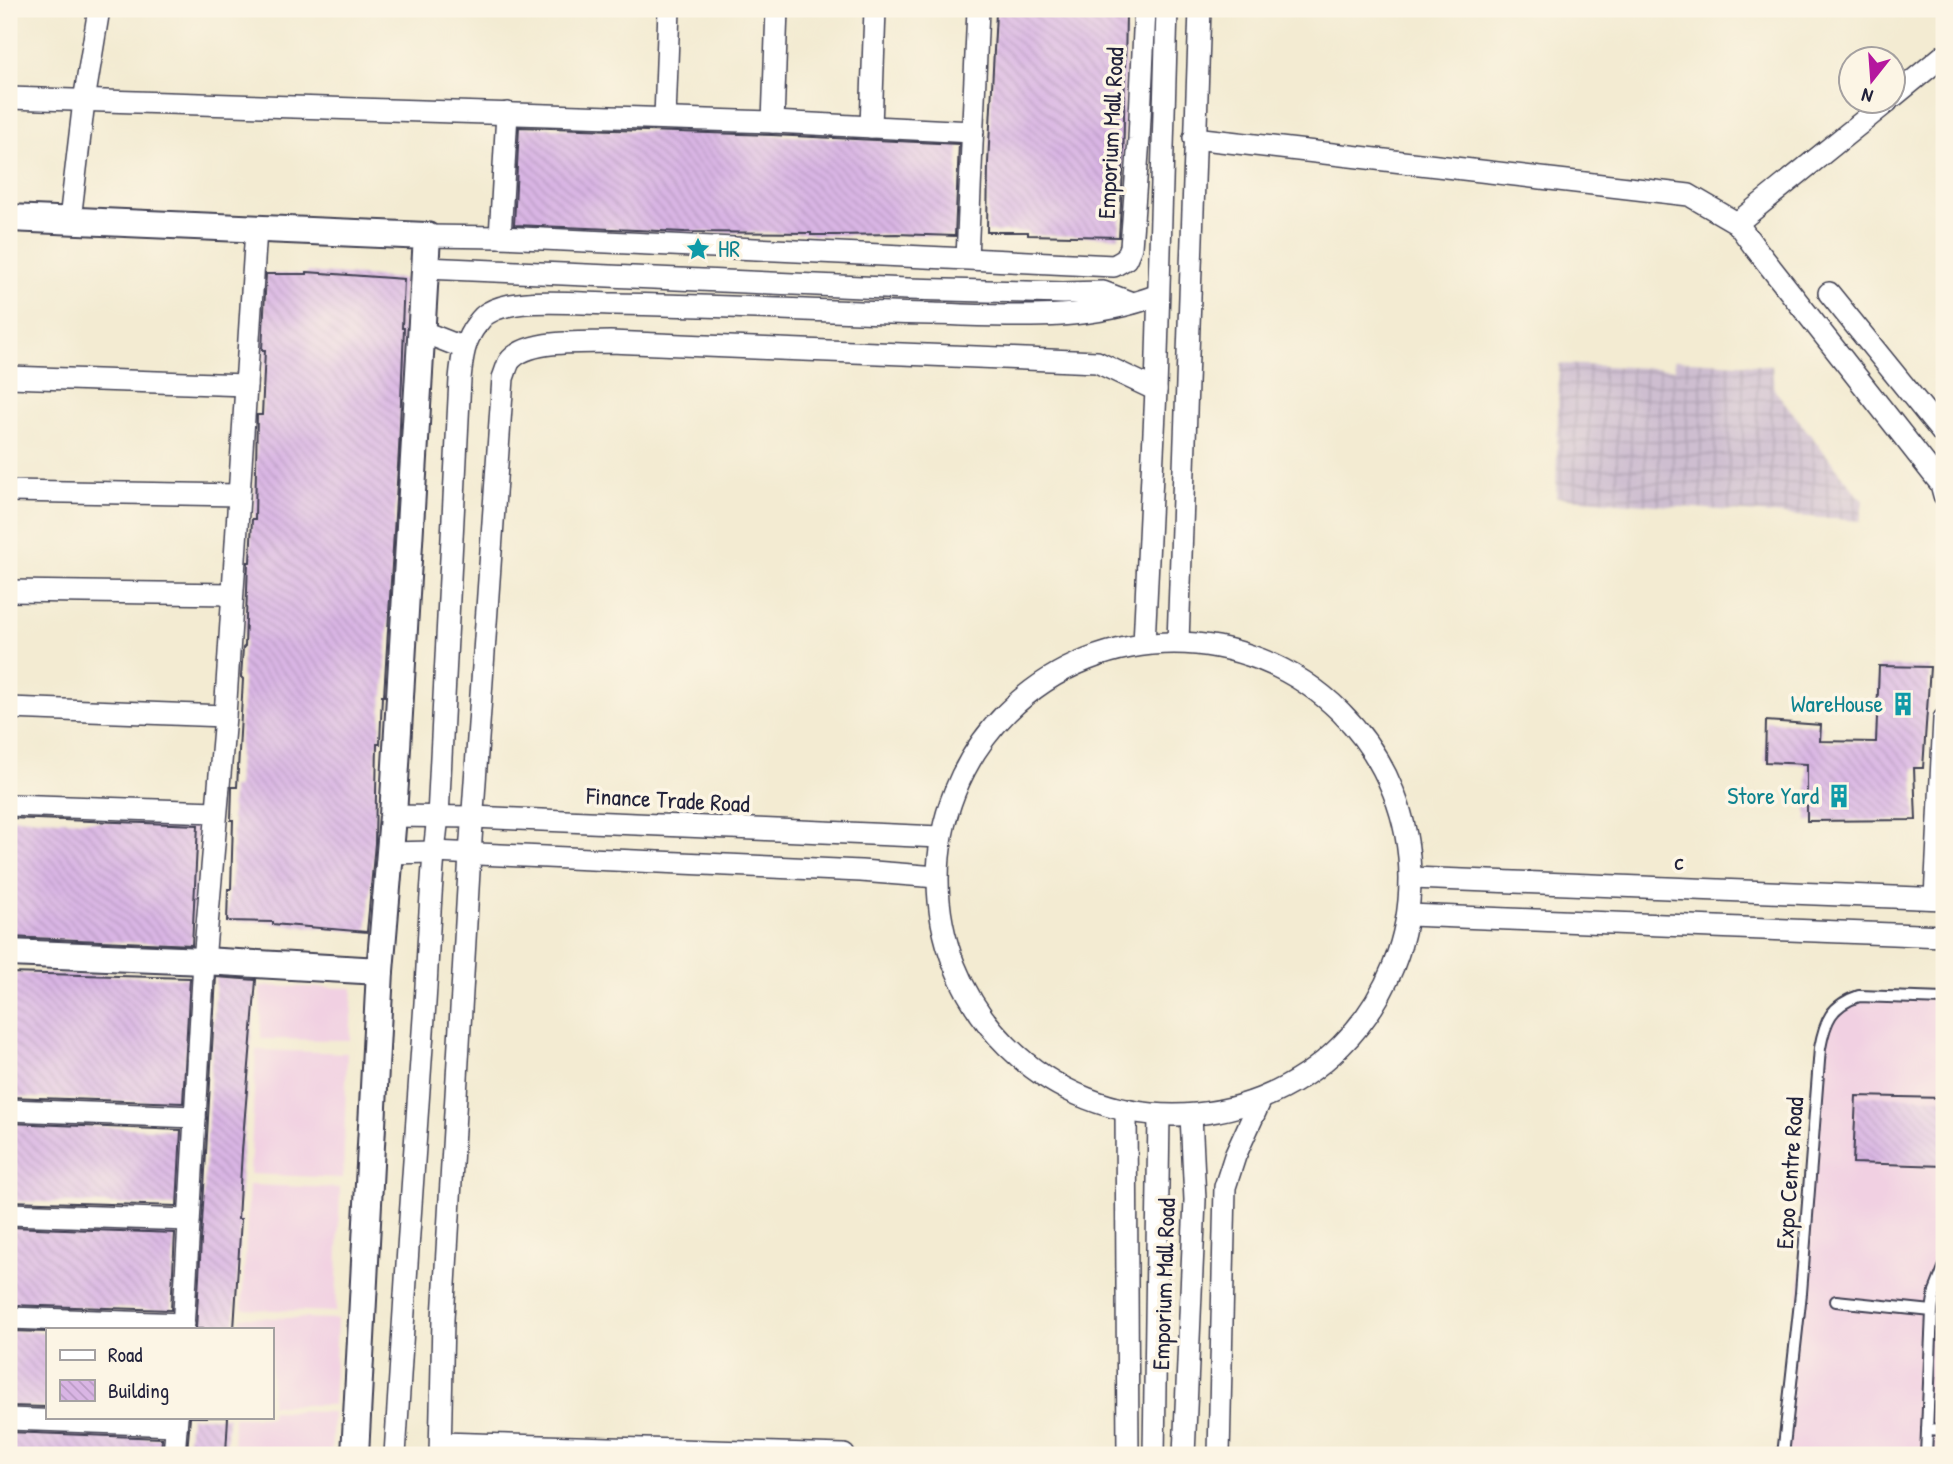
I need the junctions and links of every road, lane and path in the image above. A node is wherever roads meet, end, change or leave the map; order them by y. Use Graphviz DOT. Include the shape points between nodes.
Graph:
graph roads {
  1 [pos="99,9"];
  2 [pos="669,9"];
  3 [pos="777,9"];
  4 [pos="875,9"];
  5 [pos="978,9"];
  6 [pos="1144,9"];
  7 [pos="1167,9"];
  8 [pos="1200,9"];
  9 [pos="1944,55"];
  10 [pos="1908,85"];
  11 [pos="9,98"];
  12 [pos="84,101"];
  13 [pos="507,114"];
  14 [pos="1870,116"];
  15 [pos="665,118"];
  16 [pos="773,122"];
  17 [pos="871,127"];
  18 [pos="973,132"];
  19 [pos="1194,138"];
  20 [pos="9,218"];
  21 [pos="70,220"];
  22 [pos="1737,223"];
  23 [pos="256,229"];
  24 [pos="426,236"];
  25 [pos="500,237"];
  26 [pos="967,258"];
  27 [pos="425,268"];
  28 [pos="1829,293"];
  29 [pos="1158,295"];
  30 [pos="1134,304"];
  31 [pos="421,331"];
  32 [pos="464,348"];
  33 [pos="9,377"];
  34 [pos="246,385"];
  35 [pos="1156,390"];
  36 [pos="1944,435"];
  37 [pos="9,491"];
  38 [pos="239,495"];
  39 [pos="1944,495"];
  40 [pos="9,591"];
  41 [pos="232,594"];
  42 [pos="1178,642"];
  43 [pos="1144,644"];
  44 [pos="9,708"];
  45 [pos="225,716"];
  46 [pos="1944,719"];
  47 [pos="9,805"];
  48 [pos="216,812"];
  49 [pos="393,816"];
  50 [pos="438,817"];
  51 [pos="473,817"];
  52 [pos="940,837"];
  53 [pos="433,852"];
  54 [pos="389,853"];
  55 [pos="471,854"];
  56 [pos="937,877"];
  57 [pos="1412,878"];
  58 [pos="1940,899"];
  59 [pos="1409,915"];
  60 [pos="1944,936"];
  61 [pos="9,953"];
  62 [pos="205,961"];
  63 [pos="380,971"];
  64 [pos="1944,999"];
  65 [pos="1261,1099"];
  66 [pos="9,1110"];
  67 [pos="1126,1110"];
  68 [pos="1159,1115"];
  69 [pos="1191,1115"];
  70 [pos="195,1117"];
  71 [pos="9,1214"];
  72 [pos="189,1220"];
  73 [pos="1944,1268"];
  74 [pos="1836,1301"];
  75 [pos="1932,1311"];
  76 [pos="9,1318"];
  77 [pos="184,1327"];
  78 [pos="9,1419"];
  79 [pos="177,1421"];
  80 [pos="1927,1429"];
  81 [pos="1944,1430"];
  82 [pos="440,1449"];
  83 [pos="174,1455"];
  84 [pos="355,1455"];
  85 [pos="395,1455"];
  86 [pos="844,1455"];
  87 [pos="1128,1455"];
  88 [pos="1154,1455"];
  89 [pos="1184,1455"];
  90 [pos="1219,1455"];
  91 [pos="1783,1455"];
  92 [pos="1926,1455"];
  1 -- 12 [label="street"];
  2 -- 15 [label="street"];
  3 -- 16 [label="street"];
  4 -- 17 [label="street"];
  5 -- 18 [label="street"];
  6 -- 26 [label="street, Emporium Mall Road" via="1139,139 1131,247 1126,259 1114,266"];
  7 -- 29 [label="street"];
  8 -- 19 [label="street"];
  9 -- 10 [label="street"];
  11 -- 12 [label="street"];
  12 -- 13 [label="street"];
  12 -- 21 [label="street"];
  13 -- 15 [label="street"];
  13 -- 25 [label="street"];
  14 -- 22 [label="street"];
  15 -- 16 [label="street"];
  16 -- 17 [label="street"];
  17 -- 18 [label="street"];
  18 -- 26 [label="street"];
  19 -- 22 [label="street" via="1689,195"];
  19 -- 42 [label="street"];
  20 -- 21 [label="street"];
  21 -- 23 [label="street"];
  22 -- 39 [label="street" via="1941,484"];
  23 -- 24 [label="street"];
  23 -- 34 [label="street"];
  24 -- 25 [label="street"];
  24 -- 27 [label="street"];
  25 -- 26 [label="street"];
  27 -- 30 [label="street" via="907,289 1103,292"];
  27 -- 31 [label="street"];
  28 -- 36 [label="street"];
  29 -- 30 [label="street"];
  29 -- 35 [label="street"];
  30 -- 32 [label="street" via="1075,315 1028,316 533,303 486,313"];
  31 -- 32 [label="street"];
  31 -- 49 [label="street"];
  32 -- 50 [label="street"];
  33 -- 34 [label="street"];
  34 -- 38 [label="street"];
  35 -- 43 [label="street"];
  35 -- 51 [label="street" via="1097,362 610,342 542,345 521,352 509,362 503,377"];
  37 -- 38 [label="street"];
  38 -- 41 [label="street"];
  40 -- 41 [label="street"];
  41 -- 45 [label="street"];
  42 -- 43 [label="street"];
  42 -- 57 [label="street" via="1239,651 1295,675 1343,713 1380,761 1404,817"];
  43 -- 52 [label="street" via="1086,659 1033,688 990,729 958,780"];
  44 -- 45 [label="street"];
  45 -- 48 [label="street"];
  46 -- 58 [label="street"];
  47 -- 48 [label="street"];
  48 -- 62 [label="street"];
  49 -- 50 [label="street, Finance Trade Road"];
  49 -- 54 [label="street"];
  50 -- 51 [label="street, Finance Trade Road"];
  50 -- 53 [label="street"];
  51 -- 52 [label="street, Finance Trade Road"];
  51 -- 55 [label="street"];
  52 -- 56 [label="street"];
  53 -- 54 [label="street"];
  53 -- 55 [label="street"];
  53 -- 85 [label="street"];
  54 -- 63 [label="street"];
  55 -- 56 [label="street"];
  55 -- 82 [label="street"];
  56 -- 67 [label="street" via="943,930 961,981 989,1027 1028,1065 1074,1093"];
  57 -- 58 [label="street, c"];
  57 -- 59 [label="street"];
  59 -- 60 [label="street"];
  59 -- 65 [label="street" via="1392,974 1360,1027 1315,1070"];
  61 -- 62 [label="street"];
  62 -- 63 [label="street"];
  62 -- 70 [label="street"];
  63 -- 84 [label="street"];
  64 -- 91 [label="lane, Expo Centre Road" via="1859,996 1837,1007 1823,1032"];
  65 -- 69 [label="street"];
  65 -- 90 [label="street" via="1225,1186"];
  66 -- 70 [label="street"];
  67 -- 68 [label="street"];
  67 -- 87 [label="street"];
  68 -- 69 [label="street"];
  68 -- 88 [label="street"];
  69 -- 89 [label="street, Emporium Mall Road" via="1195,1200"];
  70 -- 72 [label="street"];
  71 -- 72 [label="street"];
  72 -- 77 [label="street"];
  73 -- 75 [label="lane"];
  74 -- 75 [label="lane"];
  75 -- 80 [label="lane"];
  76 -- 77 [label="street"];
  78 -- 79 [label="street"];
  79 -- 83 [label="street"];
  80 -- 81 [label="lane"];
  80 -- 92 [label="lane"];
  82 -- 86 [label="street"];
}
